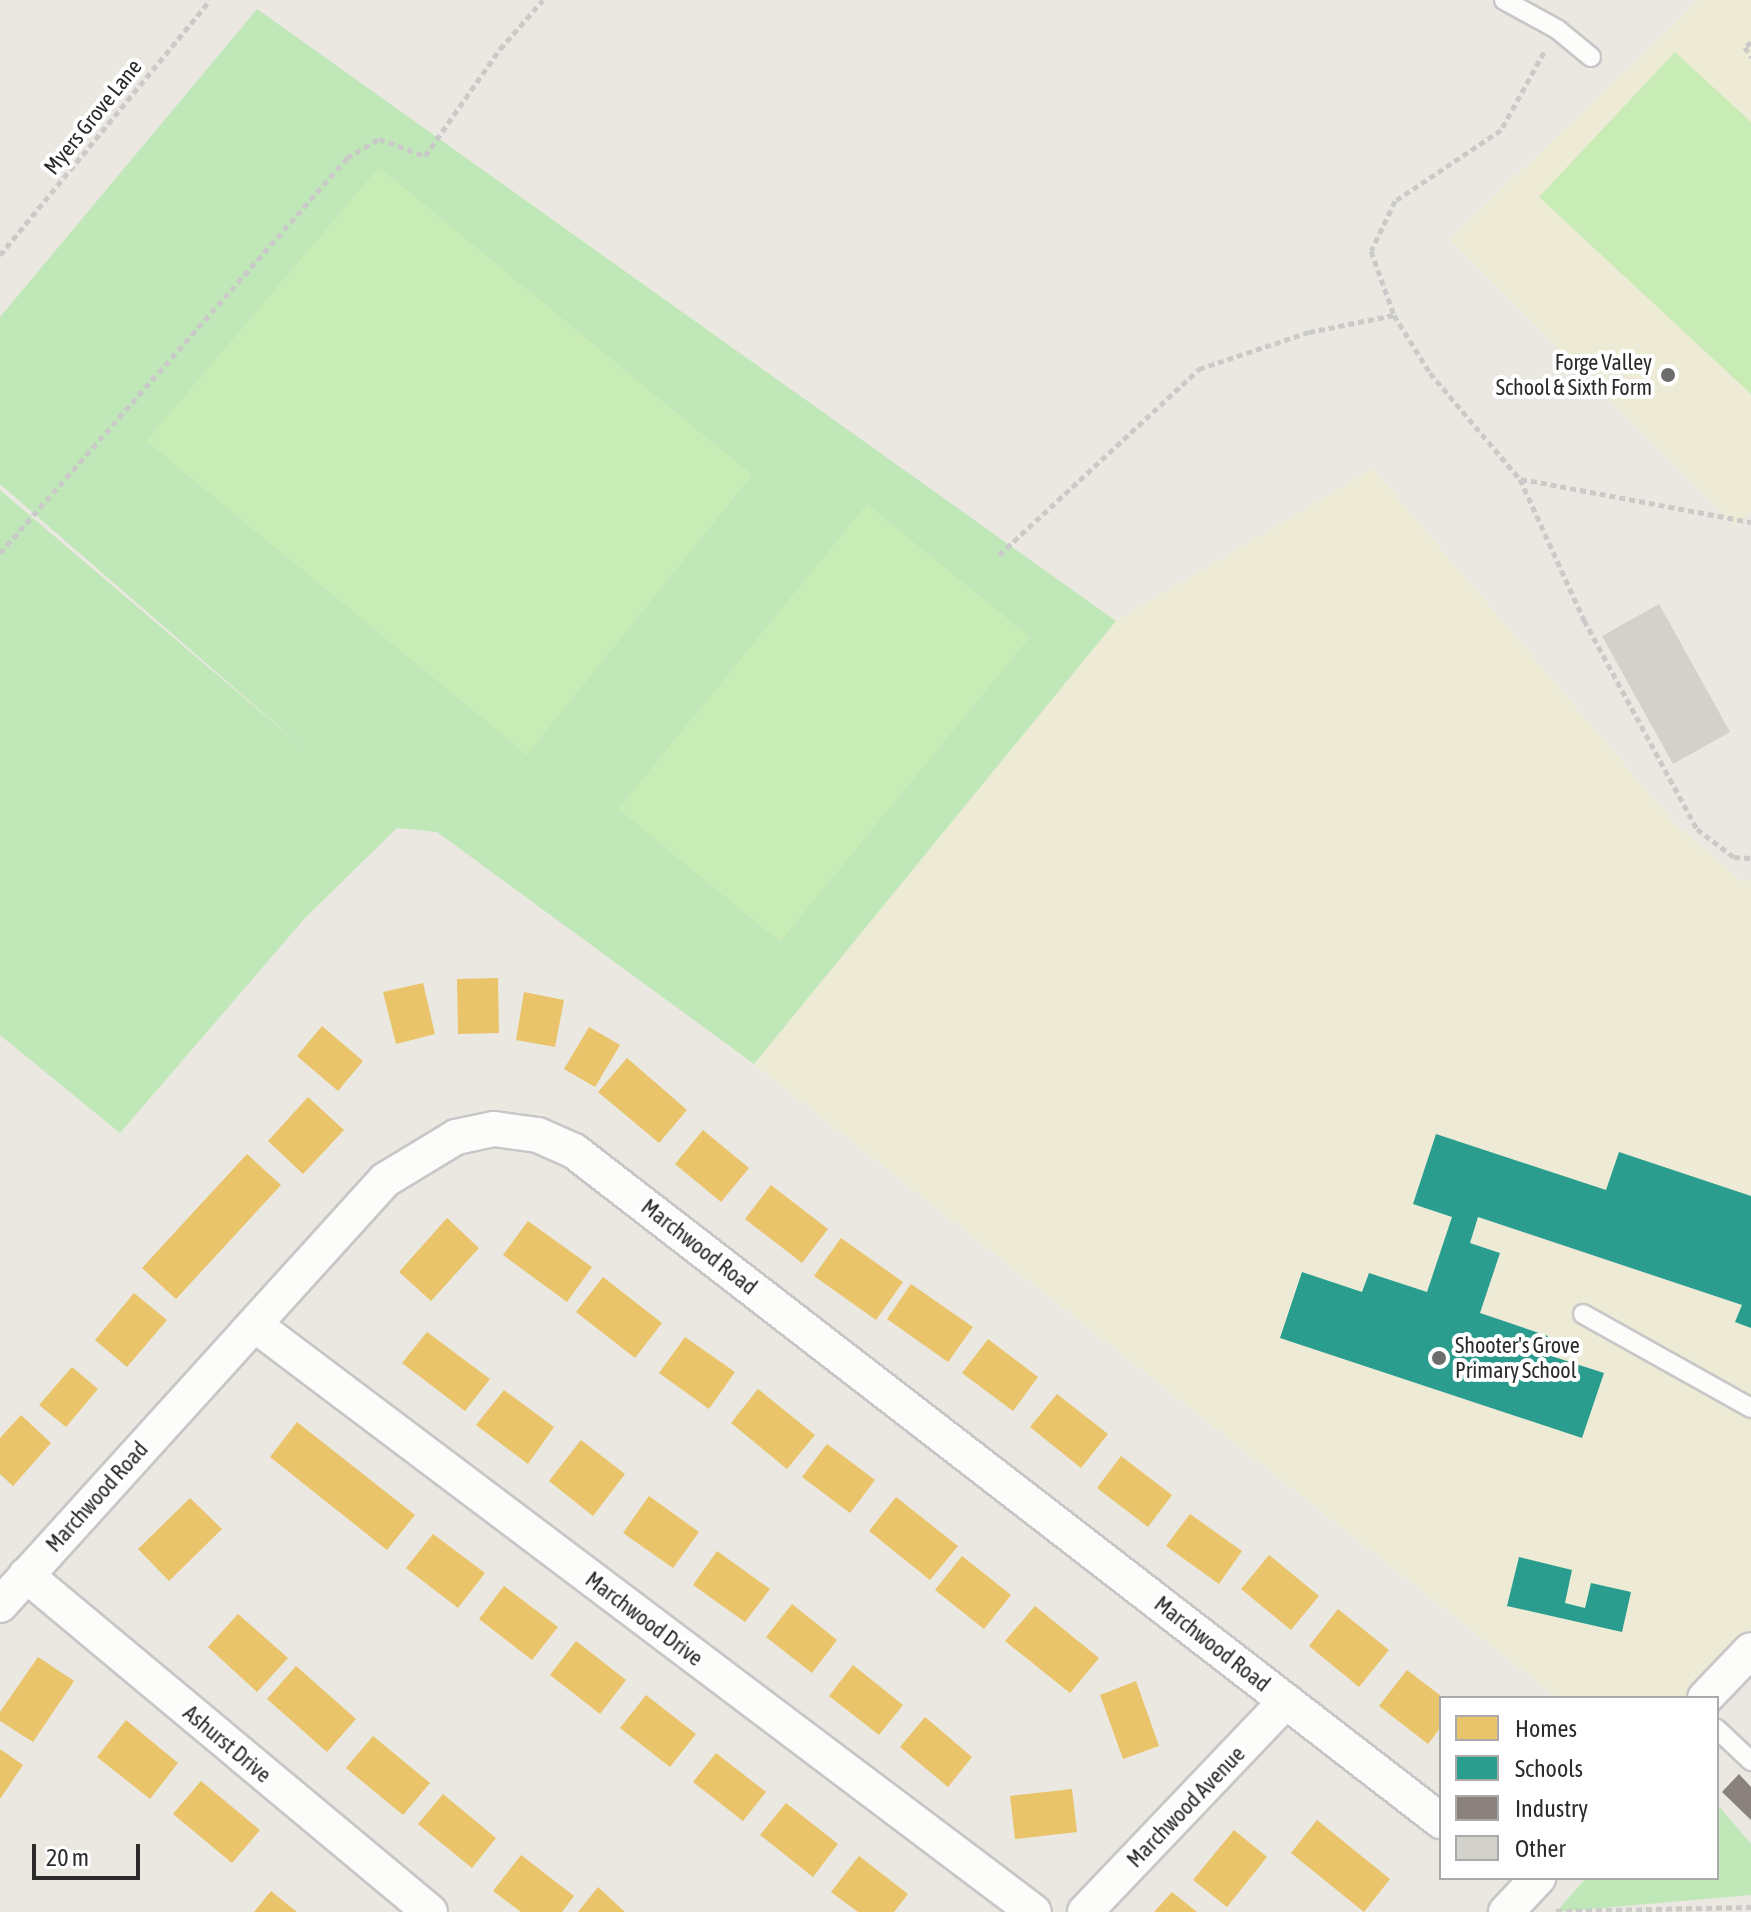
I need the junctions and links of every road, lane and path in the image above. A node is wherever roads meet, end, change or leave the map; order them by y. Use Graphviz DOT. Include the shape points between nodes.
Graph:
graph roads {
  1 [pos="210,0"];
  2 [pos="543,0"];
  3 [pos="1504,0"];
  4 [pos="1557,29"];
  5 [pos="1751,42"];
  6 [pos="1591,57"];
  7 [pos="1751,57"];
  8 [pos="0,255"];
  9 [pos="1394,315"];
  10 [pos="1520,479"];
  11 [pos="1751,522"];
  12 [pos="0,553"];
  13 [pos="999,555"];
  14 [pos="1751,858"];
  15 [pos="1583,1314"];
  16 [pos="255,1325"];
  17 [pos="1751,1408"];
  18 [pos="26,1575"];
  19 [pos="0,1605"];
  20 [pos="1751,1650"];
  21 [pos="1707,1696"];
  22 [pos="1286,1701"];
  23 [pos="1719,1731"];
  24 [pos="1751,1761"];
  25 [pos="1439,1819"];
  26 [pos="1522,1889"];
  27 [pos="392,1901"];
  28 [pos="1751,1907"];
  29 [pos="430,1912"];
  30 [pos="1034,1912"];
  31 [pos="1085,1912"];
  1 -- 8 [label="path, Myers Grove Lane"];
  2 -- 12 [label="path" via="500,49 425,156 379,139 347,158"];
  3 -- 4 [label="lane"];
  4 -- 6 [label="lane"];
  4 -- 9 [label="path" via="1501,130 1395,201 1371,251"];
  5 -- 7 [label="path" via="1745,47"];
  9 -- 10 [label="path" via="1430,373"];
  9 -- 13 [label="path" via="1309,332 1199,369"];
  10 -- 11 [label="path"];
  10 -- 14 [label="path" via="1584,620 1697,829 1734,857"];
  15 -- 17 [label="lane"];
  16 -- 18 [label="street, Marchwood Road"];
  16 -- 22 [label="street, Marchwood Road" via="385,1180 418,1155 456,1137 494,1129 538,1135 574,1151"];
  16 -- 30 [label="street, Marchwood Drive"];
  18 -- 19 [label="street, Marchwood Road"];
  18 -- 27 [label="street, Ashurst Drive"];
  20 -- 21 [label="street"];
  22 -- 25 [label="street, Marchwood Road"];
  22 -- 31 [label="street, Marchwood Avenue"];
  23 -- 24 [label="lane"];
  26 -- 28 [label="path"];
  27 -- 29 [label="street, Ashurst Drive"];
}
